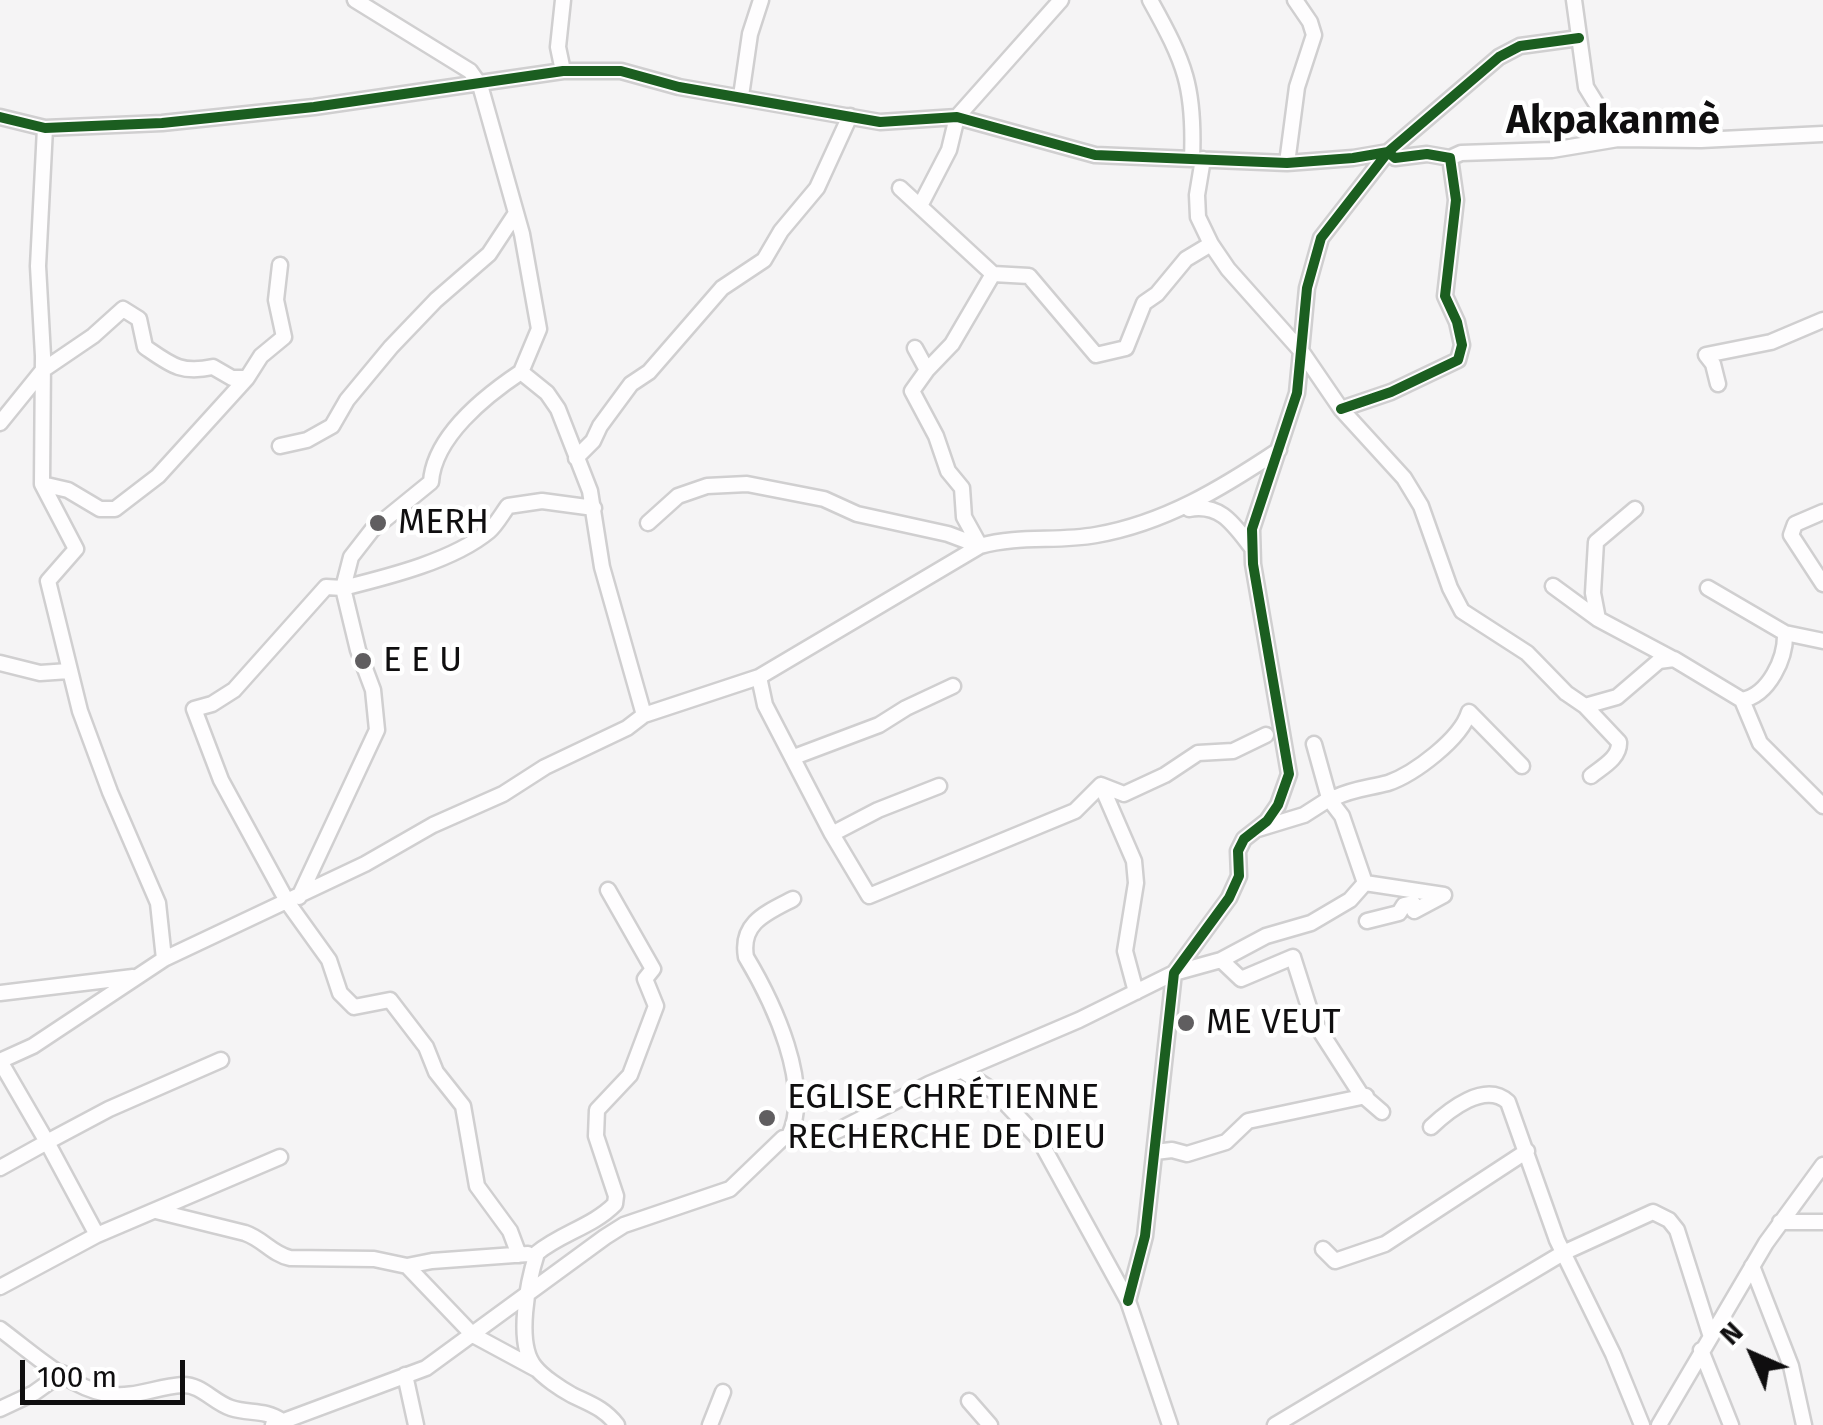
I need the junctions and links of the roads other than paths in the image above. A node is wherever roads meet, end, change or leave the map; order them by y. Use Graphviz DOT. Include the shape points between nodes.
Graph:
graph roads {
  1 [pos="354,0"];
  2 [pos="563,0"];
  3 [pos="762,0"];
  4 [pos="1061,0"];
  5 [pos="1150,0"];
  6 [pos="1295,0"];
  7 [pos="1574,0"];
  8 [pos="1578,38"];
  9 [pos="563,71"];
  10 [pos="480,85"];
  11 [pos="741,96"];
  12 [pos="850,116"];
  13 [pos="0,117"];
  14 [pos="958,117"];
  15 [pos="45,128"];
  16 [pos="1823,134"];
  17 [pos="1618,139"];
  18 [pos="1388,152"];
  19 [pos="1450,158"];
  20 [pos="1198,159"];
  21 [pos="1287,163"];
  22 [pos="900,188"];
  23 [pos="920,206"];
  24 [pos="516,213"];
  25 [pos="1212,244"];
  26 [pos="280,265"];
  27 [pos="992,274"];
  28 [pos="1823,320"];
  29 [pos="915,348"];
  30 [pos="1302,352"];
  31 [pos="43,370"];
  32 [pos="928,370"];
  33 [pos="521,372"];
  34 [pos="247,378"];
  35 [pos="1718,384"];
  36 [pos="1342,409"];
  37 [pos="0,423"];
  38 [pos="280,446"];
  39 [pos="1280,450"];
  40 [pos="576,458"];
  41 [pos="42,484"];
  42 [pos="594,508"];
  43 [pos="1636,509"];
  44 [pos="1823,512"];
  45 [pos="1169,513"];
  46 [pos="648,524"];
  47 [pos="980,546"];
  48 [pos="1252,548"];
  49 [pos="1823,584"];
  50 [pos="1553,586"];
  51 [pos="343,588"];
  52 [pos="1708,588"];
  53 [pos="1598,619"];
  54 [pos="1784,634"];
  55 [pos="1823,641"];
  56 [pos="1674,659"];
  57 [pos="0,663"];
  58 [pos="70,671"];
  59 [pos="759,677"];
  60 [pos="954,686"];
  61 [pos="1742,700"];
  62 [pos="1585,706"];
  63 [pos="644,716"];
  64 [pos="1266,735"];
  65 [pos="1314,744"];
  66 [pos="794,757"];
  67 [pos="1522,766"];
  68 [pos="1591,776"];
  69 [pos="1101,785"];
  70 [pos="938,786"];
  71 [pos="1329,796"];
  72 [pos="1823,806"];
  73 [pos="1258,829"];
  74 [pos="832,834"];
  75 [pos="1365,883"];
  76 [pos="608,890"];
  77 [pos="793,899"];
  78 [pos="293,900"];
  79 [pos="1367,921"];
  80 [pos="164,958"];
  81 [pos="1221,960"];
  82 [pos="1174,973"];
  83 [pos="137,977"];
  84 [pos="1136,992"];
  85 [pos="0,993"];
  86 [pos="220,1060"];
  87 [pos="0,1061"];
  88 [pos="961,1070"];
  89 [pos="1366,1096"];
  90 [pos="1382,1112"];
  91 [pos="1432,1127"];
  92 [pos="789,1136"];
  93 [pos="47,1142"];
  94 [pos="1527,1151"];
  95 [pos="1155,1152"];
  96 [pos="280,1156"];
  97 [pos="1823,1165"];
  98 [pos="0,1168"];
  99 [pos="156,1211"];
  100 [pos="1780,1222"];
  101 [pos="1823,1222"];
  102 [pos="98,1235"];
  103 [pos="1322,1249"];
  104 [pos="1563,1253"];
  105 [pos="537,1254"];
  106 [pos="519,1255"];
  107 [pos="406,1266"];
  108 [pos="1752,1266"];
  109 [pos="0,1288"];
  110 [pos="528,1294"];
  111 [pos="1128,1301"];
  112 [pos="0,1329"];
  113 [pos="1710,1334"];
  114 [pos="472,1335"];
  115 [pos="1701,1350"];
  116 [pos="536,1369"];
  117 [pos="62,1373"];
  118 [pos="406,1376"];
  119 [pos="723,1392"];
  120 [pos="969,1402"];
  121 [pos="315,1408"];
  122 [pos="0,1409"];
  123 [pos="277,1423"];
  124 [pos="317,1425"];
  125 [pos="416,1425"];
  126 [pos="617,1425"];
  127 [pos="710,1425"];
  128 [pos="990,1425"];
  129 [pos="1170,1425"];
  130 [pos="1275,1425"];
  131 [pos="1642,1425"];
  132 [pos="1659,1425"];
  133 [pos="1730,1425"];
  134 [pos="1804,1425"];
  1 -- 10 [label="street" via="470,71"];
  2 -- 9 [label="street"];
  3 -- 11 [label="street"];
  4 -- 14 [label="street"];
  5 -- 20 [label="street" via="1190,84"];
  6 -- 21 [label="street" via="1314,36 1297,87"];
  7 -- 8 [label="street"];
  8 -- 17 [label="street" via="1586,87"];
  8 -- 18 [label="street" via="1520,46 1499,57"];
  9 -- 10 [label="street"];
  9 -- 11 [label="street" via="621,70 679,88"];
  10 -- 15 [label="street" via="314,108"];
  10 -- 24 [label="street"];
  11 -- 12 [label="street"];
  12 -- 14 [label="street" via="880,122"];
  12 -- 40 [label="street" via="817,188 764,260 722,288 631,384"];
  13 -- 15 [label="street"];
  14 -- 20 [label="street" via="1095,155"];
  14 -- 23 [label="street"];
  15 -- 31 [label="street" via="38,266"];
  16 -- 17 [label="street"];
  17 -- 19 [label="street"];
  18 -- 19 [label="street" via="1395,158"];
  18 -- 21 [label="street"];
  18 -- 30 [label="street" via="1321,238 1307,288"];
  19 -- 36 [label="street" via="1456,200 1445,296 1462,345 1458,360"];
  20 -- 21 [label="street"];
  20 -- 25 [label="street" via="1198,217"];
  22 -- 23 [label="street"];
  23 -- 27 [label="street"];
  24 -- 33 [label="street" via="539,329"];
  24 -- 38 [label="street" via="489,254 391,347 332,426"];
  25 -- 27 [label="street" via="1186,258 1144,303 1126,348 1096,355 1030,276"];
  25 -- 30 [label="street"];
  26 -- 34 [label="street" via="276,300 284,337"];
  27 -- 32 [label="street" via="952,344"];
  28 -- 35 [label="street" via="1771,342 1706,355"];
  29 -- 32 [label="street"];
  30 -- 36 [label="street"];
  30 -- 39 [label="street"];
  31 -- 34 [label="street" via="124,309 139,319 145,347 170,364"];
  31 -- 37 [label="street"];
  31 -- 41 [label="street"];
  32 -- 47 [label="street" via="912,391 962,488 964,517"];
  33 -- 40 [label="street" via="558,409"];
  33 -- 51 [label="street" via="478,404 432,463 431,482 372,530 351,557"];
  34 -- 41 [label="street" via="158,476 114,508 100,509"];
  36 -- 62 [label="street" via="1422,506 1462,611 1528,653"];
  39 -- 45 [label="street"];
  39 -- 48 [label="street" via="1252,529"];
  40 -- 42 [label="street"];
  41 -- 58 [label="street" via="76,549 48,581"];
  42 -- 51 [label="street" via="542,501 508,506 490,530 455,551"];
  42 -- 63 [label="street" via="602,568"];
  43 -- 53 [label="street" via="1596,542"];
  44 -- 49 [label="street" via="1795,524 1791,536"];
  45 -- 47 [label="street" via="1096,535"];
  45 -- 48 [label="street" via="1204,506 1219,511"];
  46 -- 47 [label="street" via="678,496 748,484 824,499 856,514"];
  47 -- 59 [label="street"];
  48 -- 73 [label="street" via="1290,774 1278,805"];
  50 -- 53 [label="street"];
  51 -- 78 [label="street" via="373,690 377,730"];
  51 -- 78 [label="street" via="326,587 234,690 194,708 221,780"];
  52 -- 54 [label="street"];
  53 -- 56 [label="street"];
  54 -- 55 [label="street"];
  54 -- 61 [label="street" via="1783,658 1764,686"];
  56 -- 61 [label="street"];
  56 -- 62 [label="street" via="1659,661 1617,697"];
  57 -- 58 [label="street" via="40,673"];
  58 -- 80 [label="street" via="110,792 158,903"];
  59 -- 63 [label="street"];
  59 -- 66 [label="street"];
  60 -- 66 [label="street"];
  61 -- 72 [label="street" via="1760,743"];
  62 -- 68 [label="street" via="1620,750"];
  63 -- 78 [label="street"];
  64 -- 69 [label="street" via="1233,751 1198,753 1124,794"];
  65 -- 71 [label="street"];
  66 -- 74 [label="street"];
  67 -- 71 [label="street" via="1469,712 1460,733 1427,764 1382,784"];
  69 -- 74 [label="street" via="1076,811 869,896"];
  69 -- 84 [label="street" via="1134,862 1125,951"];
  70 -- 74 [label="street"];
  71 -- 73 [label="street" via="1304,815"];
  71 -- 75 [label="street"];
  73 -- 82 [label="street" via="1238,852 1240,876 1230,898"];
  75 -- 79 [label="street" via="1444,894 1414,911 1412,903"];
  75 -- 81 [label="street" via="1311,922"];
  76 -- 105 [label="street" via="653,969 645,980 656,1006 630,1074 597,1110 596,1136 615,1204"];
  77 -- 92 [label="street" via="754,921 744,946 792,1062 797,1118"];
  78 -- 80 [label="street"];
  78 -- 106 [label="street" via="329,960 340,993 354,1007 390,1000 426,1046 436,1072 464,1106 477,1186"];
  80 -- 83 [label="street"];
  81 -- 82 [label="street"];
  81 -- 89 [label="street" via="1241,980 1293,957 1313,1020"];
  82 -- 84 [label="street"];
  82 -- 95 [label="street"];
  83 -- 85 [label="street"];
  83 -- 87 [label="street"];
  84 -- 88 [label="street"];
  86 -- 93 [label="street"];
  87 -- 93 [label="street"];
  88 -- 92 [label="street" via="828,1134 809,1140"];
  88 -- 111 [label="street" via="995,1092 1039,1139"];
  89 -- 90 [label="street"];
  89 -- 95 [label="street" via="1248,1121 1226,1142 1187,1154"];
  91 -- 94 [label="street" via="1455,1105 1501,1096"];
  92 -- 110 [label="street" via="730,1189 624,1226"];
  93 -- 98 [label="street"];
  93 -- 102 [label="street"];
  94 -- 103 [label="street" via="1385,1244 1335,1260"];
  94 -- 104 [label="street"];
  95 -- 111 [label="street" via="1145,1236"];
  96 -- 99 [label="street"];
  97 -- 100 [label="street"];
  99 -- 102 [label="street"];
  99 -- 107 [label="street" via="258,1238 290,1258"];
  100 -- 101 [label="street"];
  100 -- 108 [label="street"];
  102 -- 109 [label="street"];
  104 -- 113 [label="street" via="1653,1212 1669,1220"];
  104 -- 130 [label="street"];
  104 -- 131 [label="street"];
  105 -- 106 [label="street"];
  105 -- 110 [label="street"];
  106 -- 107 [label="street"];
  107 -- 114 [label="street"];
  108 -- 113 [label="street"];
  108 -- 134 [label="street" via="1791,1366"];
  110 -- 114 [label="street"];
  110 -- 116 [label="street" via="525,1346"];
  111 -- 129 [label="street"];
  112 -- 117 [label="street"];
  113 -- 115 [label="street"];
  114 -- 116 [label="street"];
  114 -- 118 [label="street"];
  115 -- 132 [label="street"];
  115 -- 133 [label="street"];
  116 -- 126 [label="street"];
  117 -- 122 [label="street"];
  117 -- 123 [label="street" via="119,1396 195,1387"];
  118 -- 121 [label="street"];
  118 -- 125 [label="street"];
  119 -- 127 [label="street"];
  120 -- 128 [label="street"];
  121 -- 123 [label="street"];
  121 -- 124 [label="street"];
}
